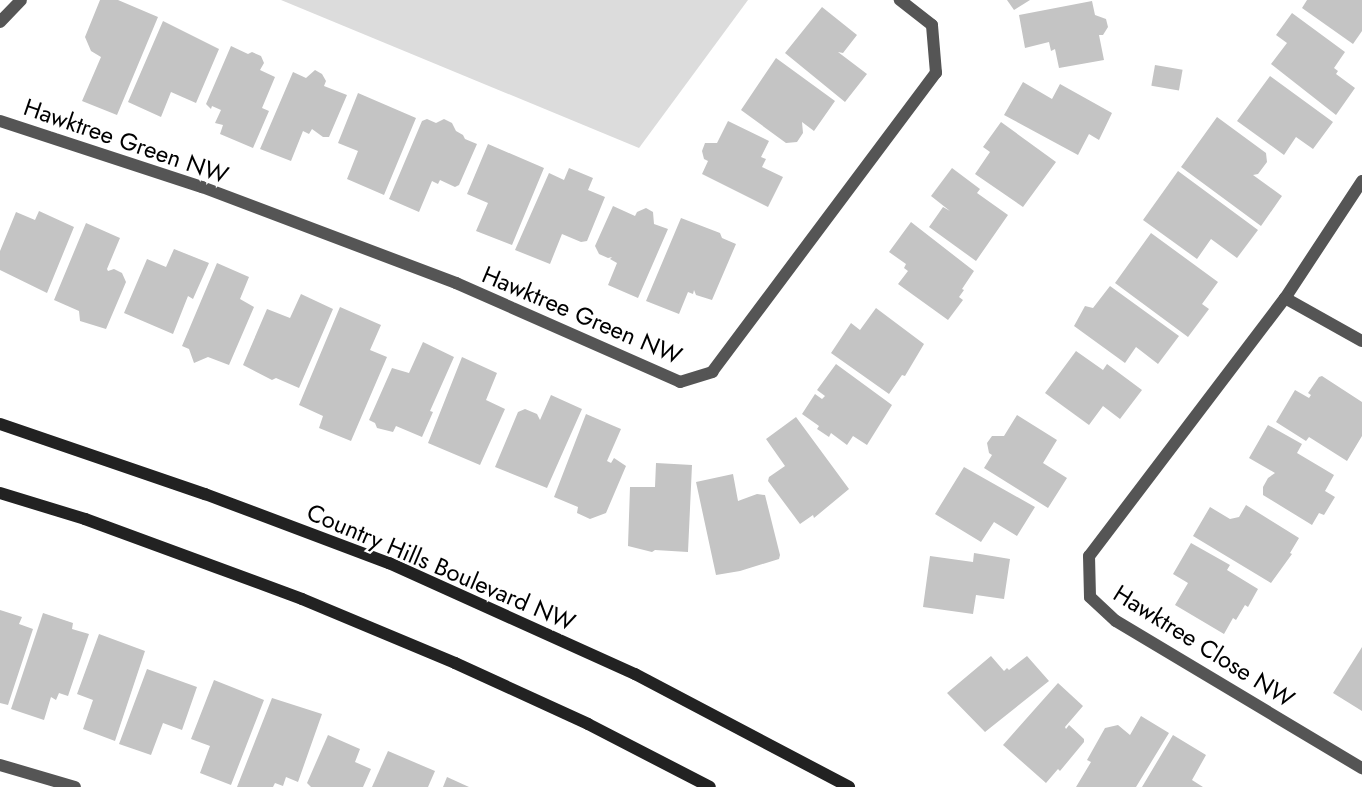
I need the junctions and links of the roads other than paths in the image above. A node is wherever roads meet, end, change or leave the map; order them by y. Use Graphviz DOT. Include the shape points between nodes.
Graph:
graph roads {
  1 [pos="21,0"];
  2 [pos="900,0"];
  3 [pos="0,22"];
  4 [pos="0,121"];
  5 [pos="1362,180"];
  6 [pos="1285,298"];
  7 [pos="1362,341"];
  8 [pos="0,424"];
  9 [pos="0,493"];
  10 [pos="0,765"];
  11 [pos="1362,768"];
  12 [pos="75,787"];
  13 [pos="710,787"];
  14 [pos="849,787"];
  1 -- 3 [label="street"];
  2 -- 4 [label="street, Hawktree Green NW" via="932,25 936,73 712,372 680,382 456,283 202,188"];
  5 -- 6 [label="street, Hawktree Close NW"];
  6 -- 7 [label="street"];
  6 -- 11 [label="street, Hawktree Close NW" via="1089,556 1090,597 1116,621"];
  8 -- 14 [label="main road, Country Hills Boulevard NW" via="205,494 389,563 635,674"];
  9 -- 13 [label="main road" via="85,519 324,608 588,724"];
  10 -- 12 [label="street"];
}
